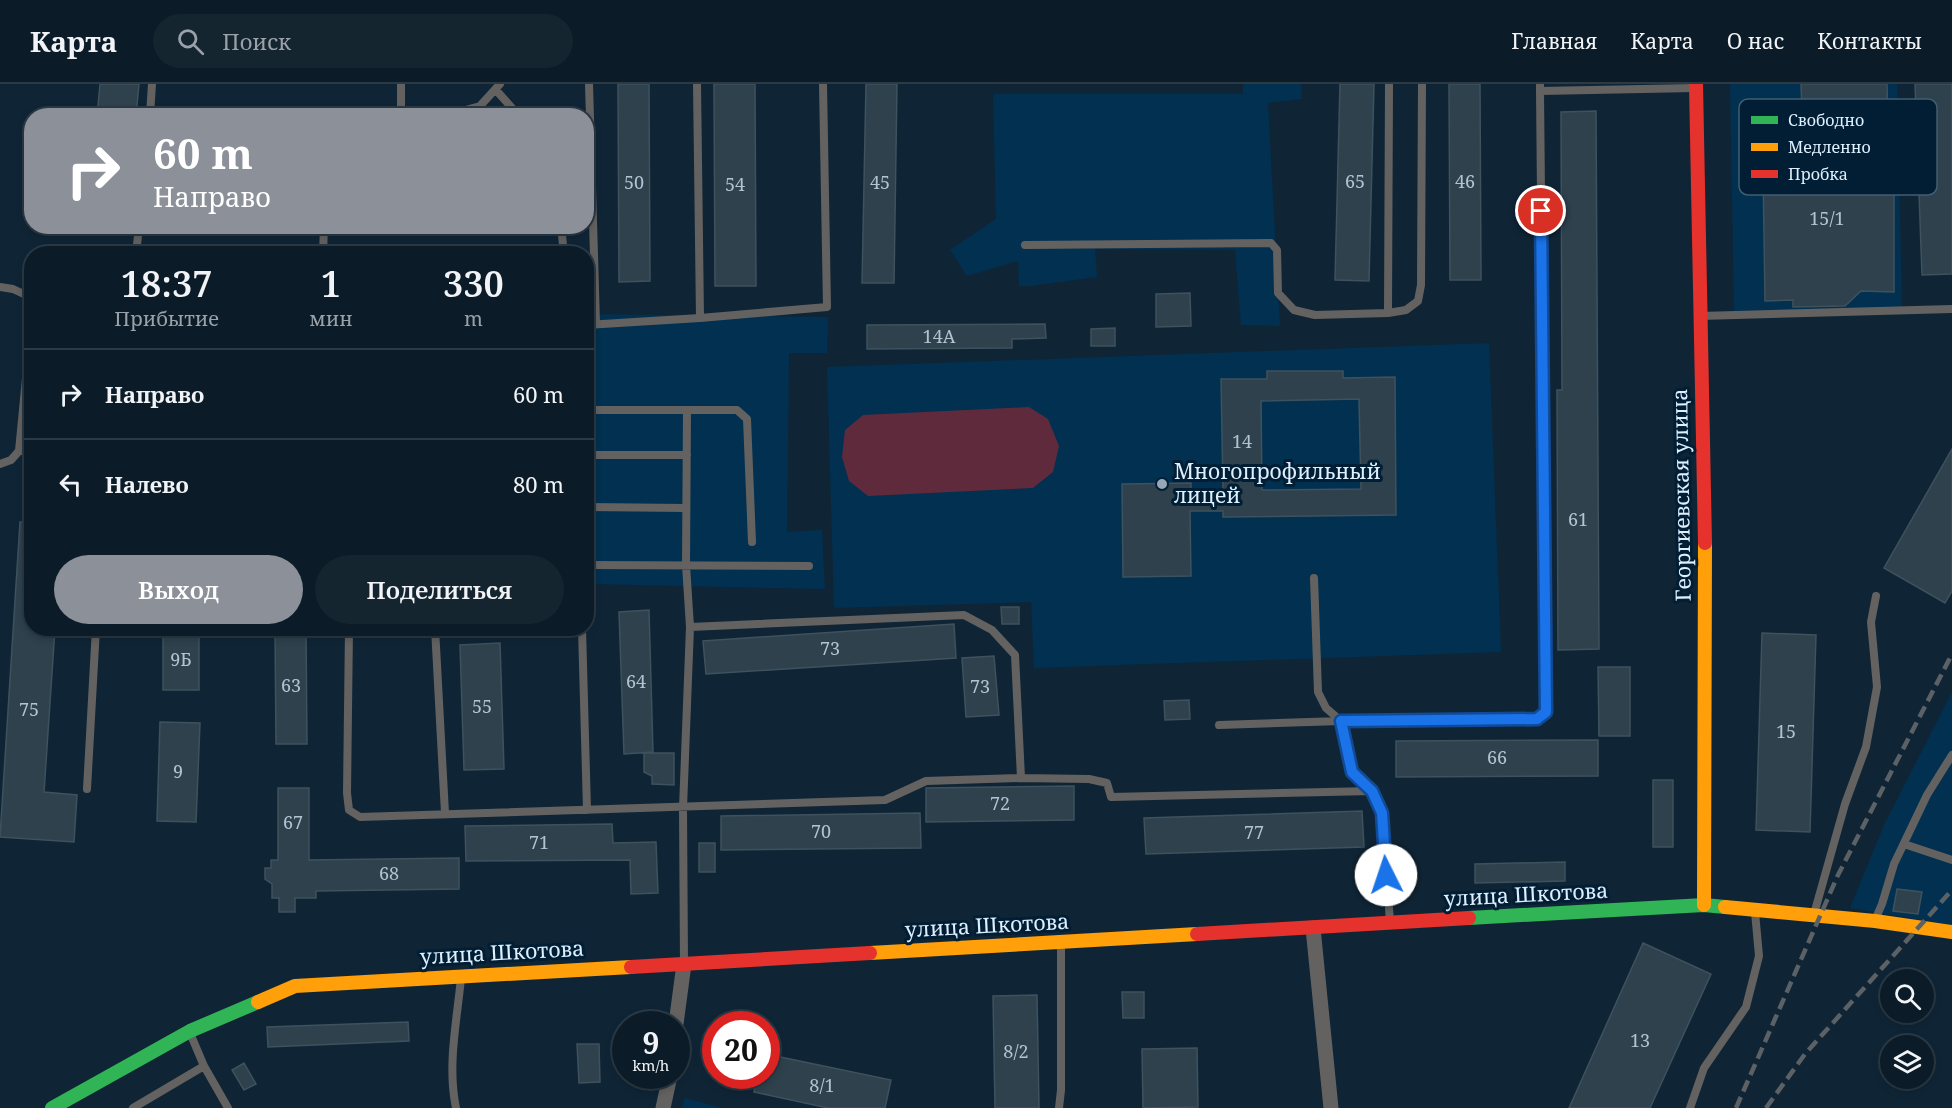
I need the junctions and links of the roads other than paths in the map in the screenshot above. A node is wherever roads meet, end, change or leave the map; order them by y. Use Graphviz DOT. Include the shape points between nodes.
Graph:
graph roads {
  1 [pos="152,84"];
  2 [pos="401,84"];
  3 [pos="589,84"];
  4 [pos="697,84"];
  5 [pos="823,84"];
  6 [pos="1389,84"];
  7 [pos="1422,84"];
  8 [pos="1696,86"];
  9 [pos="498,87"];
  10 [pos="1540,88"];
  11 [pos="150,108"];
  12 [pos="401,108"];
  13 [pos="473,108"];
  14 [pos="513,108"];
  15 [pos="590,108"];
  16 [pos="1025,245"];
  17 [pos="594,255"];
  18 [pos="0,287"];
  19 [pos="24,294"];
  20 [pos="1952,309"];
  21 [pos="1388,313"];
  22 [pos="1699,316"];
  23 [pos="700,318"];
  24 [pos="596,324"];
  25 [pos="24,399"];
  26 [pos="594,410"];
  27 [pos="687,410"];
  28 [pos="19,451"];
  29 [pos="24,451"];
  30 [pos="594,455"];
  31 [pos="687,455"];
  32 [pos="0,464"];
  33 [pos="594,507"];
  34 [pos="686,508"];
  35 [pos="752,542"];
  36 [pos="594,565"];
  37 [pos="686,565"];
  38 [pos="809,566"];
  39 [pos="1314,578"];
  40 [pos="1876,596"];
  41 [pos="690,627"];
  42 [pos="96,636"];
  43 [pos="349,636"];
  44 [pos="435,636"];
  45 [pos="582,636"];
  46 [pos="1341,721"];
  47 [pos="1219,725"];
  48 [pos="1952,755"];
  49 [pos="1021,778"];
  50 [pos="87,789"];
  51 [pos="1372,791"];
  52 [pos="683,807"];
  53 [pos="586,810"];
  54 [pos="445,813"];
  55 [pos="1904,844"];
  56 [pos="1952,860"];
  57 [pos="1704,905"];
  58 [pos="1755,910"];
  59 [pos="1813,916"];
  60 [pos="1875,921"];
  61 [pos="1390,924"];
  62 [pos="1313,928"];
  63 [pos="1952,932"];
  64 [pos="1061,942"];
  65 [pos="684,964"];
  66 [pos="461,977"];
  67 [pos="678,1011"];
  68 [pos="190,1032"];
  69 [pos="204,1066"];
  70 [pos="667,1089"];
  71 [pos="52,1108"];
  72 [pos="133,1108"];
  73 [pos="228,1108"];
  74 [pos="456,1108"];
  75 [pos="663,1108"];
  76 [pos="1059,1108"];
  77 [pos="1331,1108"];
  78 [pos="1690,1108"];
  1 -- 11 [label="lane"];
  2 -- 12 [label="lane"];
  3 -- 15 [label="lane"];
  4 -- 23 [label="lane"];
  5 -- 23 [label="lane" via="827,307"];
  6 -- 21 [label="lane"];
  7 -- 21 [label="lane" via="1421,285 1418,301 1406,310"];
  8 -- 10 [label="lane"];
  8 -- 22 [label="street, Георгиевская улица"];
  9 -- 13 [label="lane" via="480,106"];
  9 -- 14 [label="lane"];
  10 -- 46 [label="lane" via="1546,712 1537,719"];
  16 -- 21 [label="lane" via="1271,243 1277,250 1278,293 1294,310 1315,315"];
  17 -- 24 [label="lane"];
  18 -- 19 [label="lane"];
  20 -- 22 [label="lane"];
  22 -- 57 [label="street, Георгиевская улица" via="1705,550"];
  23 -- 24 [label="lane"];
  25 -- 28 [label="lane"];
  26 -- 27 [label="lane"];
  27 -- 31 [label="lane"];
  27 -- 35 [label="lane" via="737,410 747,419"];
  28 -- 29 [label="lane"];
  28 -- 32 [label="lane"];
  30 -- 31 [label="lane"];
  31 -- 34 [label="lane"];
  33 -- 34 [label="lane"];
  34 -- 37 [label="lane"];
  36 -- 37 [label="lane"];
  37 -- 38 [label="lane"];
  37 -- 41 [label="lane"];
  39 -- 46 [label="lane" via="1318,692 1326,708"];
  40 -- 59 [label="lane" via="1871,622 1877,687 1866,747"];
  41 -- 49 [label="lane" via="964,615 992,630 1015,655"];
  41 -- 52 [label="lane"];
  42 -- 50 [label="lane"];
  43 -- 54 [label="lane" via="350,810 360,817"];
  44 -- 54 [label="lane"];
  45 -- 53 [label="lane"];
  46 -- 47 [label="lane"];
  46 -- 51 [label="lane" via="1352,772"];
  48 -- 55 [label="lane" via="1927,795"];
  49 -- 51 [label="lane" via="1089,779 1107,783 1111,797"];
  49 -- 52 [label="lane" via="926,781 885,800"];
  51 -- 61 [label="lane" via="1382,813"];
  52 -- 53 [label="lane"];
  52 -- 65 [label="lane"];
  53 -- 54 [label="lane"];
  55 -- 56 [label="lane"];
  55 -- 60 [label="lane"];
  57 -- 58 [label="street, улица Шкотова"];
  57 -- 61 [label="street, улица Шкотова"];
  58 -- 59 [label="street, улица Шкотова"];
  58 -- 78 [label="lane" via="1759,956 1746,1007 1704,1068"];
  59 -- 60 [label="street, улица Шкотова"];
  60 -- 63 [label="street, улица Шкотова"];
  61 -- 62 [label="street, улица Шкотова"];
  62 -- 64 [label="street, улица Шкотова"];
  62 -- 77 [label="street"];
  64 -- 65 [label="street, улица Шкотова"];
  64 -- 76 [label="lane"];
  65 -- 66 [label="street, улица Шкотова"];
  65 -- 67 [label="street"];
  66 -- 68 [label="street, улица Шкотова" via="296,986"];
  66 -- 74 [label="lane" via="452,1080"];
  68 -- 69 [label="lane"];
  68 -- 71 [label="street, улица Шкотова"];
  69 -- 72 [label="lane"];
  69 -- 73 [label="lane"];
  70 -- 75 [label="street"];
}
